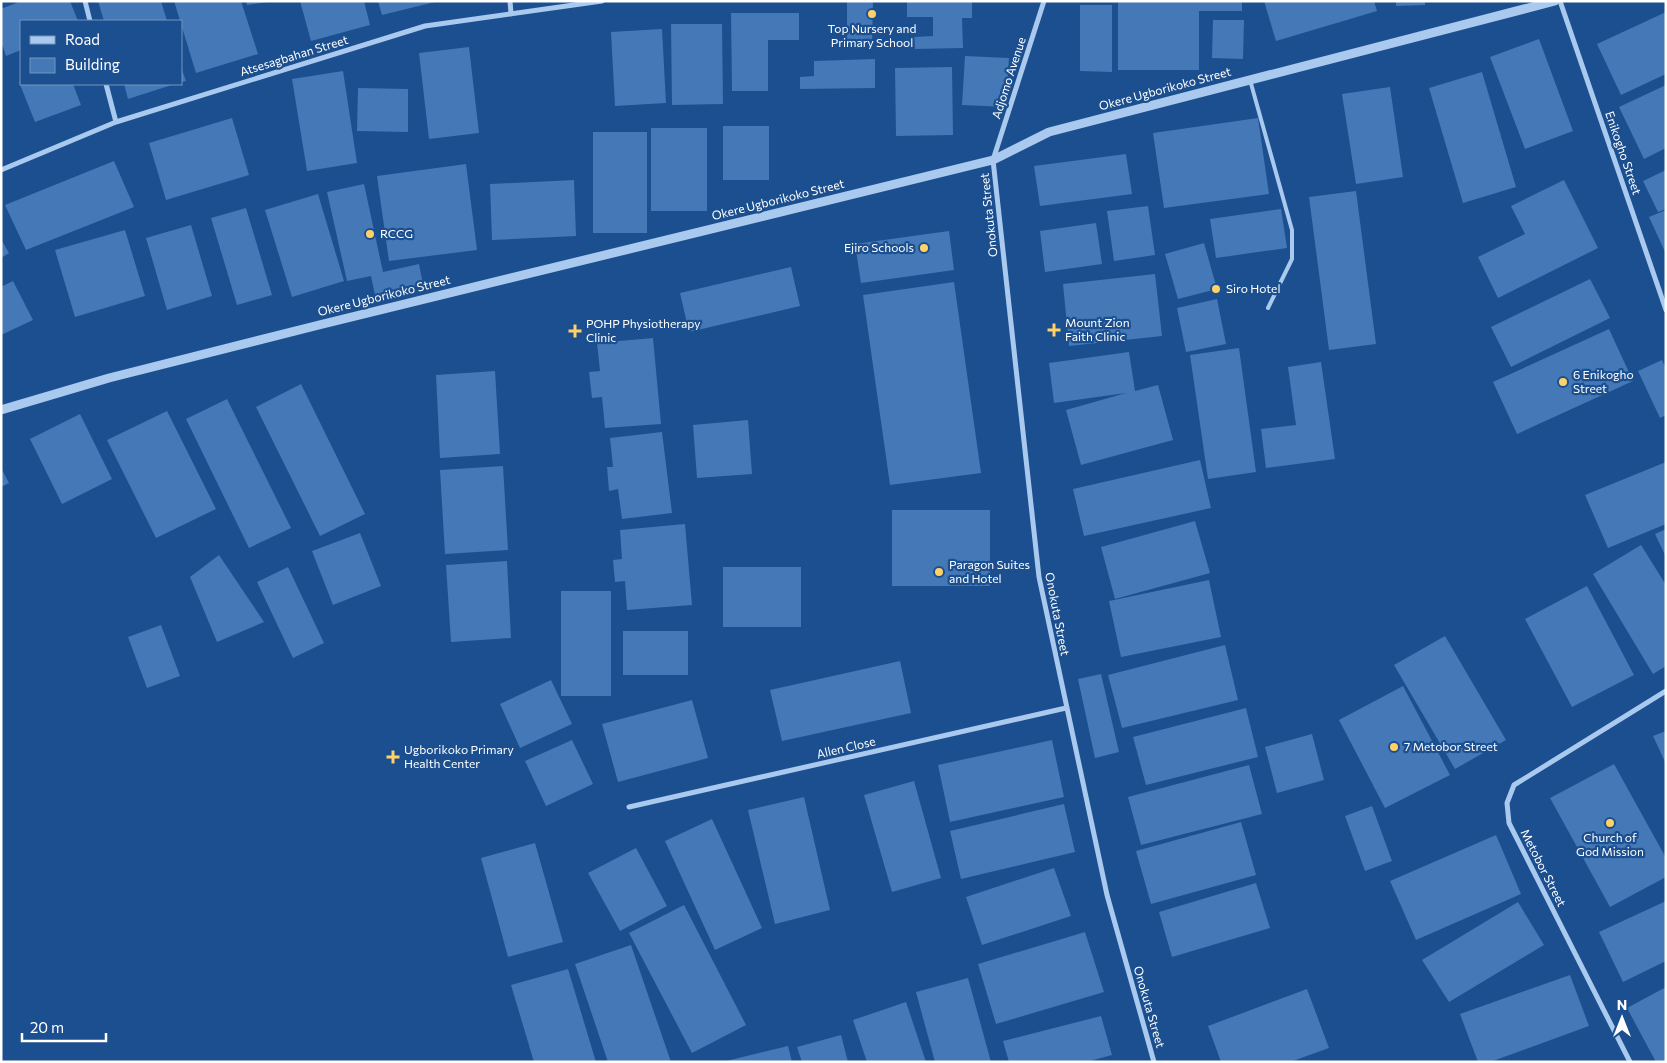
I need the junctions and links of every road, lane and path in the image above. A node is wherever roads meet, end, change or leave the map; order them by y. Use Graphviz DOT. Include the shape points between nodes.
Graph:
graph roads {
  1 [pos="85,1"];
  2 [pos="510,1"];
  3 [pos="602,1"];
  4 [pos="1044,1"];
  5 [pos="1555,1"];
  6 [pos="1560,1"];
  7 [pos="511,14"];
  8 [pos="90,20"];
  9 [pos="1250,80"];
  10 [pos="106,85"];
  11 [pos="116,122"];
  12 [pos="993,160"];
  13 [pos="1,170"];
  14 [pos="1268,308"];
  15 [pos="1666,310"];
  16 [pos="1,410"];
  17 [pos="1666,691"];
  18 [pos="1066,708"];
  19 [pos="629,807"];
  20 [pos="1153,1062"];
  21 [pos="1630,1062"];
  1 -- 8 [label="street"];
  2 -- 7 [label="street"];
  3 -- 7 [label="street, Atsesagbahan Street"];
  4 -- 12 [label="street, Adjomo Avenue"];
  5 -- 9 [label="street, Okere Ugborikoko Street"];
  6 -- 15 [label="street, Enikogho Street"];
  7 -- 11 [label="street, Atsesagbahan Street" via="425,26"];
  9 -- 12 [label="street, Okere Ugborikoko Street" via="1049,132"];
  9 -- 14 [label="lane" via="1292,230 1292,259"];
  10 -- 11 [label="street"];
  11 -- 13 [label="street, Atsesagbahan Street"];
  12 -- 16 [label="street, Okere Ugborikoko Street" via="290,332 109,378"];
  12 -- 18 [label="street, Onokuta Street" via="1039,577"];
  17 -- 21 [label="street, Metobor Street" via="1514,785 1507,803 1509,823"];
  18 -- 19 [label="street, Allen Close"];
  18 -- 20 [label="street, Onokuta Street" via="1107,895"];
}
